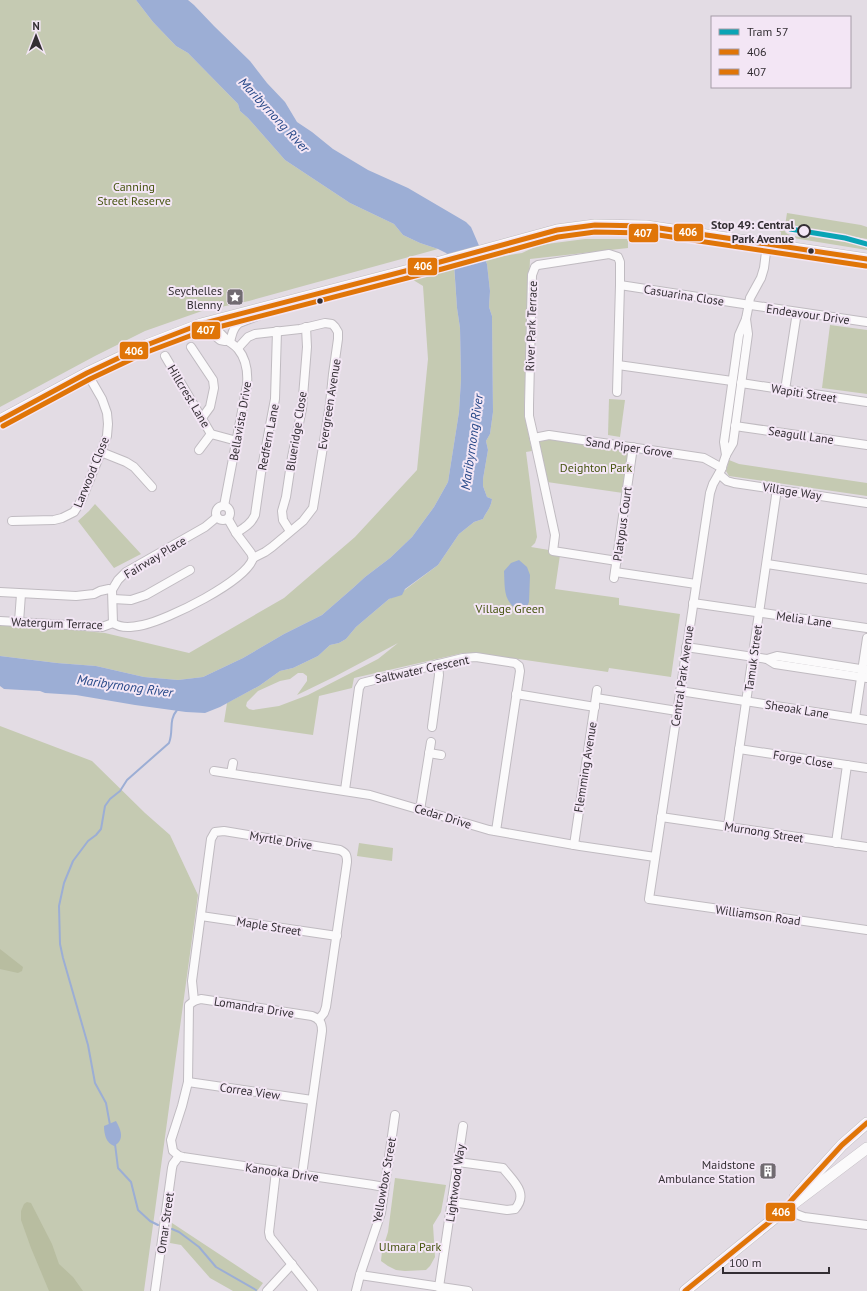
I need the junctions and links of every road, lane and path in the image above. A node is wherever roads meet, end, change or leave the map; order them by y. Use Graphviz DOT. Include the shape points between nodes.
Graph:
graph roads {
  1 [pos="767,244"];
  2 [pos="867,259"];
  3 [pos="620,285"];
  4 [pos="300,298"];
  5 [pos="748,305"];
  6 [pos="797,312"];
  7 [pos="746,319"];
  8 [pos="867,322"];
  9 [pos="204,323"];
  10 [pos="306,327"];
  11 [pos="277,332"];
  12 [pos="230,342"];
  13 [pos="191,347"];
  14 [pos="238,348"];
  15 [pos="165,356"];
  16 [pos="618,364"];
  17 [pos="87,373"];
  18 [pos="732,381"];
  19 [pos="742,383"];
  20 [pos="785,390"];
  21 [pos="617,392"];
  22 [pos="867,402"];
  23 [pos="202,418"];
  24 [pos="0,420"];
  25 [pos="735,426"];
  26 [pos="211,434"];
  27 [pos="534,438"];
  28 [pos="237,441"];
  29 [pos="867,445"];
  30 [pos="633,447"];
  31 [pos="200,450"];
  32 [pos="101,452"];
  33 [pos="726,455"];
  34 [pos="720,471"];
  35 [pos="152,487"];
  36 [pos="777,489"];
  37 [pos="867,503"];
  38 [pos="224,506"];
  39 [pos="217,517"];
  40 [pos="228,519"];
  41 [pos="12,521"];
  42 [pos="290,531"];
  43 [pos="236,533"];
  44 [pos="253,558"];
  45 [pos="617,560"];
  46 [pos="767,564"];
  47 [pos="190,570"];
  48 [pos="867,579"];
  49 [pos="696,584"];
  50 [pos="112,590"];
  51 [pos="0,592"];
  52 [pos="21,594"];
  53 [pos="113,599"];
  54 [pos="693,603"];
  55 [pos="759,612"];
  56 [pos="0,621"];
  57 [pos="19,622"];
  58 [pos="114,623"];
  59 [pos="867,628"];
  60 [pos="867,638"];
  61 [pos="686,647"];
  62 [pos="753,657"];
  63 [pos="438,664"];
  64 [pos="864,674"];
  65 [pos="597,690"];
  66 [pos="680,691"];
  67 [pos="516,694"];
  68 [pos="746,701"];
  69 [pos="595,703"];
  70 [pos="677,711"];
  71 [pos="855,718"];
  72 [pos="867,720"];
  73 [pos="432,727"];
  74 [pos="431,742"];
  75 [pos="739,749"];
  76 [pos="429,753"];
  77 [pos="441,755"];
  78 [pos="233,763"];
  79 [pos="848,765"];
  80 [pos="867,768"];
  81 [pos="214,771"];
  82 [pos="231,773"];
  83 [pos="345,790"];
  84 [pos="420,810"];
  85 [pos="661,817"];
  86 [pos="728,826"];
  87 [pos="496,831"];
  88 [pos="836,843"];
  89 [pos="574,845"];
  90 [pos="867,847"];
  91 [pos="655,857"];
  92 [pos="649,899"];
  93 [pos="201,916"];
  94 [pos="867,930"];
  95 [pos="337,936"];
  96 [pos="194,1001"];
  97 [pos="319,1019"];
  98 [pos="188,1082"];
  99 [pos="312,1100"];
  100 [pos="395,1115"];
  101 [pos="867,1124"];
  102 [pos="463,1126"];
  103 [pos="867,1148"];
  104 [pos="179,1156"];
  105 [pos="458,1162"];
  106 [pos="276,1171"];
  107 [pos="302,1175"];
  108 [pos="384,1187"];
  109 [pos="452,1202"];
  110 [pos="790,1207"];
  111 [pos="777,1216"];
  112 [pos="867,1225"];
  113 [pos="292,1264"];
  114 [pos="360,1275"];
  115 [pos="439,1287"];
  116 [pos="155,1291"];
  117 [pos="267,1291"];
  118 [pos="314,1291"];
  119 [pos="356,1291"];
  120 [pos="468,1291"];
  121 [pos="685,1291"];
  1 -- 2 [label="main road"];
  1 -- 4 [label="main road" via="646,226 595,225 557,230"];
  1 -- 5 [label="street, Central Park Avenue" via="761,278"];
  3 -- 5 [label="street, Casuarina Close"];
  3 -- 16 [label="street, River Park Terrace"];
  3 -- 27 [label="street, River Park Terrace" via="620,262 618,257 612,254 540,264 535,267 532,275 529,405"];
  4 -- 9 [label="main road"];
  4 -- 12 [label="street" via="235,326"];
  5 -- 6 [label="street, Endeavour Drive"];
  5 -- 7 [label="street, Central Park Avenue"];
  6 -- 8 [label="street, Endeavour Drive"];
  6 -- 20 [label="street"];
  7 -- 18 [label="street, Central Park Avenue" via="739,334"];
  7 -- 19 [label="street, Central Park Avenue" via="748,334"];
  9 -- 12 [label="street, Bellavista Drive" via="220,340"];
  9 -- 17 [label="main road" via="144,346"];
  10 -- 11 [label="street, Evergreen Avenue"];
  10 -- 42 [label="street, Blueridge Close" via="302,410 282,511 283,520"];
  10 -- 42 [label="street, Evergreen Avenue" via="332,324 338,332 338,339 315,501 310,514"];
  11 -- 14 [label="street, Evergreen Avenue" via="255,334 248,337"];
  11 -- 43 [label="street, Redfern Lane" via="275,399 260,473 255,514 253,520"];
  12 -- 14 [label="street, Bellavista Drive"];
  13 -- 23 [label="street" via="213,380 210,407"];
  14 -- 28 [label="street, Bellavista Drive" via="248,373"];
  15 -- 23 [label="street, Hillcrest Lane"];
  16 -- 18 [label="street"];
  16 -- 21 [label="street, River Park Terrace"];
  17 -- 24 [label="main road"];
  17 -- 32 [label="street, Larwood Close" via="107,413 107,436"];
  18 -- 33 [label="street, Central Park Avenue" via="724,442"];
  19 -- 20 [label="street, Wapiti Street"];
  19 -- 25 [label="street, Central Park Avenue"];
  20 -- 22 [label="street, Wapiti Street"];
  23 -- 26 [label="street, Hillcrest Lane"];
  25 -- 29 [label="street, Seagull Lane"];
  25 -- 33 [label="street, Central Park Avenue" via="733,443"];
  26 -- 28 [label="street, Hillcrest Lane"];
  26 -- 31 [label="street"];
  27 -- 30 [label="street, Sand Piper Grove" via="549,435"];
  27 -- 45 [label="street, River Park Terrace" via="555,535 553,551"];
  28 -- 38 [label="street, Bellavista Drive"];
  30 -- 34 [label="street, Sand Piper Grove" via="704,458"];
  30 -- 45 [label="street, Platypus Court"];
  32 -- 35 [label="street" via="134,467"];
  32 -- 41 [label="street, Larwood Close" via="74,512 54,520"];
  33 -- 34 [label="street, Central Park Avenue"];
  34 -- 36 [label="street, Village Way" via="727,480 734,483"];
  34 -- 49 [label="street, Central Park Avenue" via="710,493"];
  36 -- 37 [label="street, Village Way"];
  36 -- 46 [label="street, Tamuk Street"];
  38 -- 39 [label="street" via="218,508"];
  38 -- 40 [label="street" via="230,512"];
  39 -- 40 [label="street" via="222,520"];
  39 -- 50 [label="street, Fairway Place" via="205,527 126,572"];
  40 -- 43 [label="street"];
  42 -- 44 [label="street, Evergreen Avenue" via="265,552"];
  43 -- 44 [label="street"];
  44 -- 58 [label="street, Watergum Terrace" via="248,568 233,580 166,618 128,627 119,627"];
  45 -- 49 [label="street, Platypus Court" via="615,575"];
  46 -- 48 [label="street"];
  46 -- 55 [label="street, Tamuk Street"];
  47 -- 53 [label="street" via="146,596 131,600"];
  49 -- 54 [label="street, Central Park Avenue"];
  50 -- 52 [label="street" via="76,596"];
  50 -- 53 [label="street, Watergum Terrace"];
  51 -- 52 [label="street"];
  52 -- 57 [label="street"];
  53 -- 58 [label="street, Watergum Terrace"];
  54 -- 55 [label="street, Melia Lane"];
  54 -- 61 [label="street, Central Park Avenue"];
  55 -- 59 [label="street, Melia Lane"];
  55 -- 62 [label="street, Tamuk Street"];
  56 -- 57 [label="street, Watergum Terrace"];
  57 -- 58 [label="street, Watergum Terrace" via="102,627"];
  60 -- 64 [label="street"];
  61 -- 62 [label="street"];
  61 -- 66 [label="street, Central Park Avenue"];
  62 -- 64 [label="street" via="767,659 776,664"];
  62 -- 68 [label="street, Tamuk Street"];
  63 -- 67 [label="street, Saltwater Crescent" via="476,657 515,663 519,666"];
  63 -- 73 [label="street" via="439,675"];
  63 -- 83 [label="street, Saltwater Crescent" via="362,683 358,688"];
  64 -- 71 [label="street"];
  65 -- 69 [label="street, Flemming Avenue"];
  66 -- 68 [label="street, Sheoak Lane"];
  66 -- 70 [label="street, Central Park Avenue"];
  67 -- 69 [label="street"];
  67 -- 87 [label="street, Saltwater Crescent"];
  68 -- 71 [label="street, Sheoak Lane"];
  68 -- 75 [label="street, Tamuk Street"];
  69 -- 70 [label="street"];
  69 -- 89 [label="street, Flemming Avenue"];
  70 -- 85 [label="street, Central Park Avenue"];
  71 -- 72 [label="street, Sheoak Lane"];
  74 -- 76 [label="street"];
  75 -- 79 [label="street, Forge Close"];
  75 -- 86 [label="street, Tamuk Street"];
  76 -- 77 [label="street"];
  76 -- 84 [label="street"];
  78 -- 82 [label="street"];
  79 -- 80 [label="street, Forge Close"];
  79 -- 88 [label="street"];
  81 -- 82 [label="street, Cedar Drive"];
  82 -- 83 [label="street, Cedar Drive"];
  83 -- 84 [label="street, Cedar Drive"];
  84 -- 87 [label="street, Cedar Drive"];
  85 -- 86 [label="street, Murnong Street"];
  85 -- 91 [label="street, Central Park Avenue"];
  86 -- 88 [label="street, Murnong Street"];
  87 -- 89 [label="street, Cedar Drive"];
  88 -- 90 [label="street, Murnong Street"];
  89 -- 91 [label="street, Cedar Drive"];
  91 -- 92 [label="street, Central Park Avenue"];
  92 -- 94 [label="street, Williamson Road"];
  93 -- 95 [label="street, Maple Street"];
  93 -- 95 [label="street, Myrtle Drive" via="211,839 215,832 224,832 345,852 348,862"];
  93 -- 96 [label="street, Myrtle Drive" via="192,980"];
  95 -- 97 [label="street, Myrtle Drive" via="326,1007"];
  96 -- 97 [label="street, Lomandra Drive" via="208,1000"];
  96 -- 98 [label="street" via="189,1005 188,1011"];
  97 -- 99 [label="street" via="322,1031"];
  98 -- 99 [label="street, Correa View"];
  98 -- 104 [label="street" via="171,1140 173,1151"];
  99 -- 107 [label="street"];
  100 -- 108 [label="street, Yellowbox Street"];
  101 -- 111 [label="main road" via="842,1145"];
  102 -- 105 [label="street, Lightwood Way"];
  103 -- 110 [label="main road"];
  104 -- 106 [label="street, Kanooka Drive"];
  104 -- 116 [label="street, Omar Street" via="172,1168"];
  105 -- 109 [label="street, Lightwood Way"];
  105 -- 109 [label="street" via="503,1168 520,1191 521,1198 515,1209 507,1210"];
  106 -- 107 [label="street, Kanooka Drive"];
  106 -- 113 [label="street" via="269,1232 270,1237"];
  107 -- 108 [label="street, Kanooka Drive"];
  108 -- 114 [label="street, Yellowbox Street" via="381,1213"];
  109 -- 115 [label="street, Lightwood Way"];
  110 -- 111 [label="main road"];
  110 -- 112 [label="street" via="796,1214 804,1217"];
  111 -- 121 [label="main road"];
  113 -- 117 [label="street"];
  113 -- 118 [label="street"];
  114 -- 115 [label="street"];
  114 -- 119 [label="street, Yellowbox Street"];
  115 -- 120 [label="street"];
}
